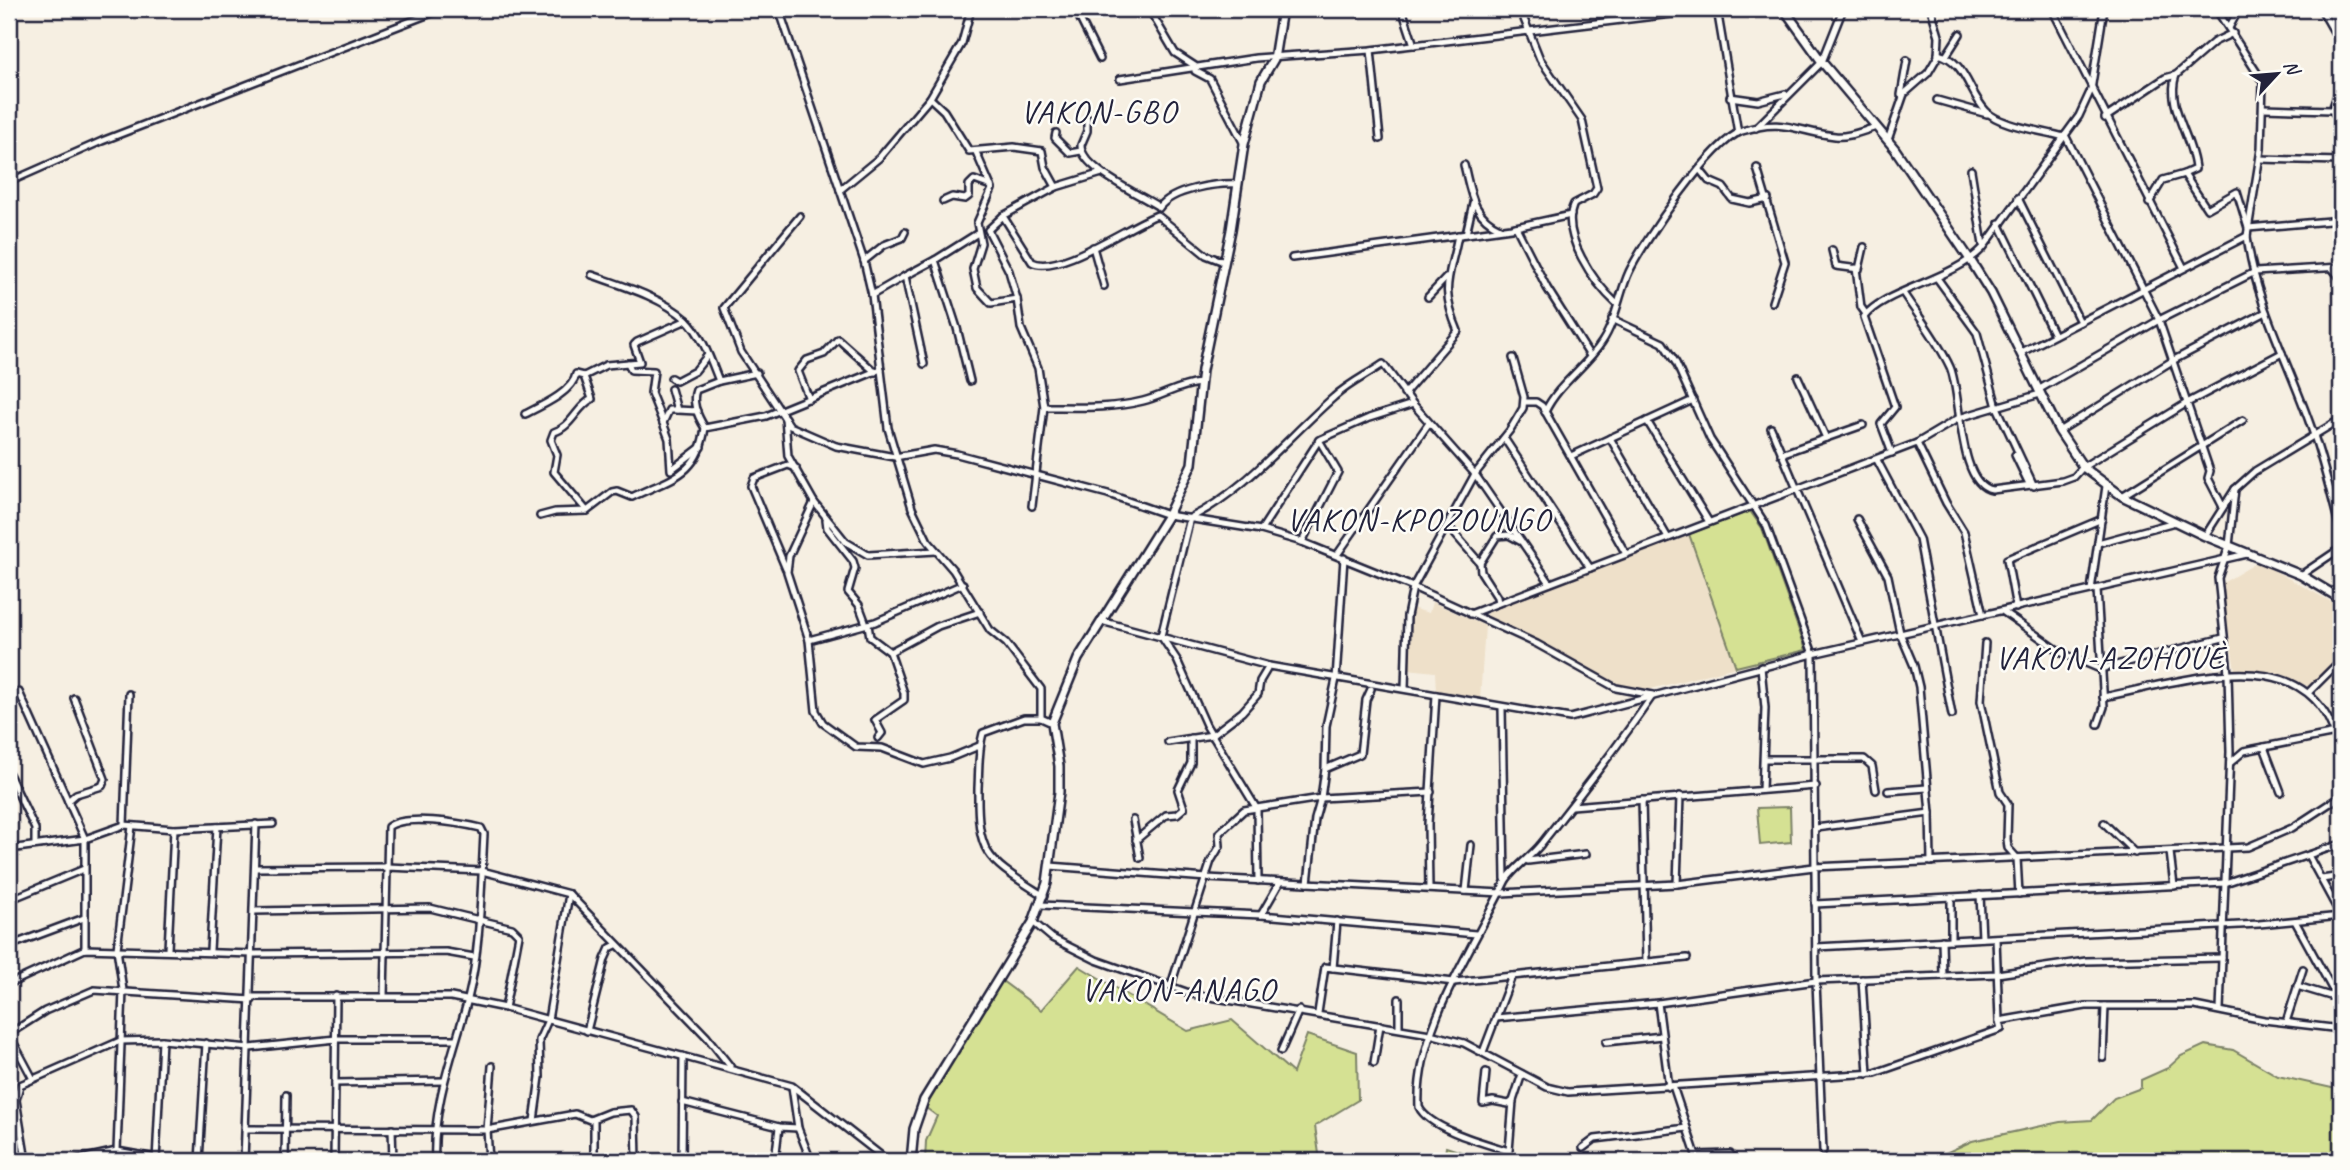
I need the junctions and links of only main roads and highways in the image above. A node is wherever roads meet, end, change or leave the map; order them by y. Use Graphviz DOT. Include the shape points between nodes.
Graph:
graph roads {
  1 [pos="1283,9"];
  2 [pos="1784,9"];
  3 [pos="2341,599"];
  4 [pos="911,1161"];
  1 -- 4 [label="main road" via="1274,59 1261,81 1244,144 1200,383 1195,453 1168,514 1072,670 1052,723 1059,776 1044,896 1034,922 924,1100 914,1129"];
  2 -- 3 [label="main road" via="1888,140 1971,261 2059,431 2083,467 2122,496 2301,575"];
}
